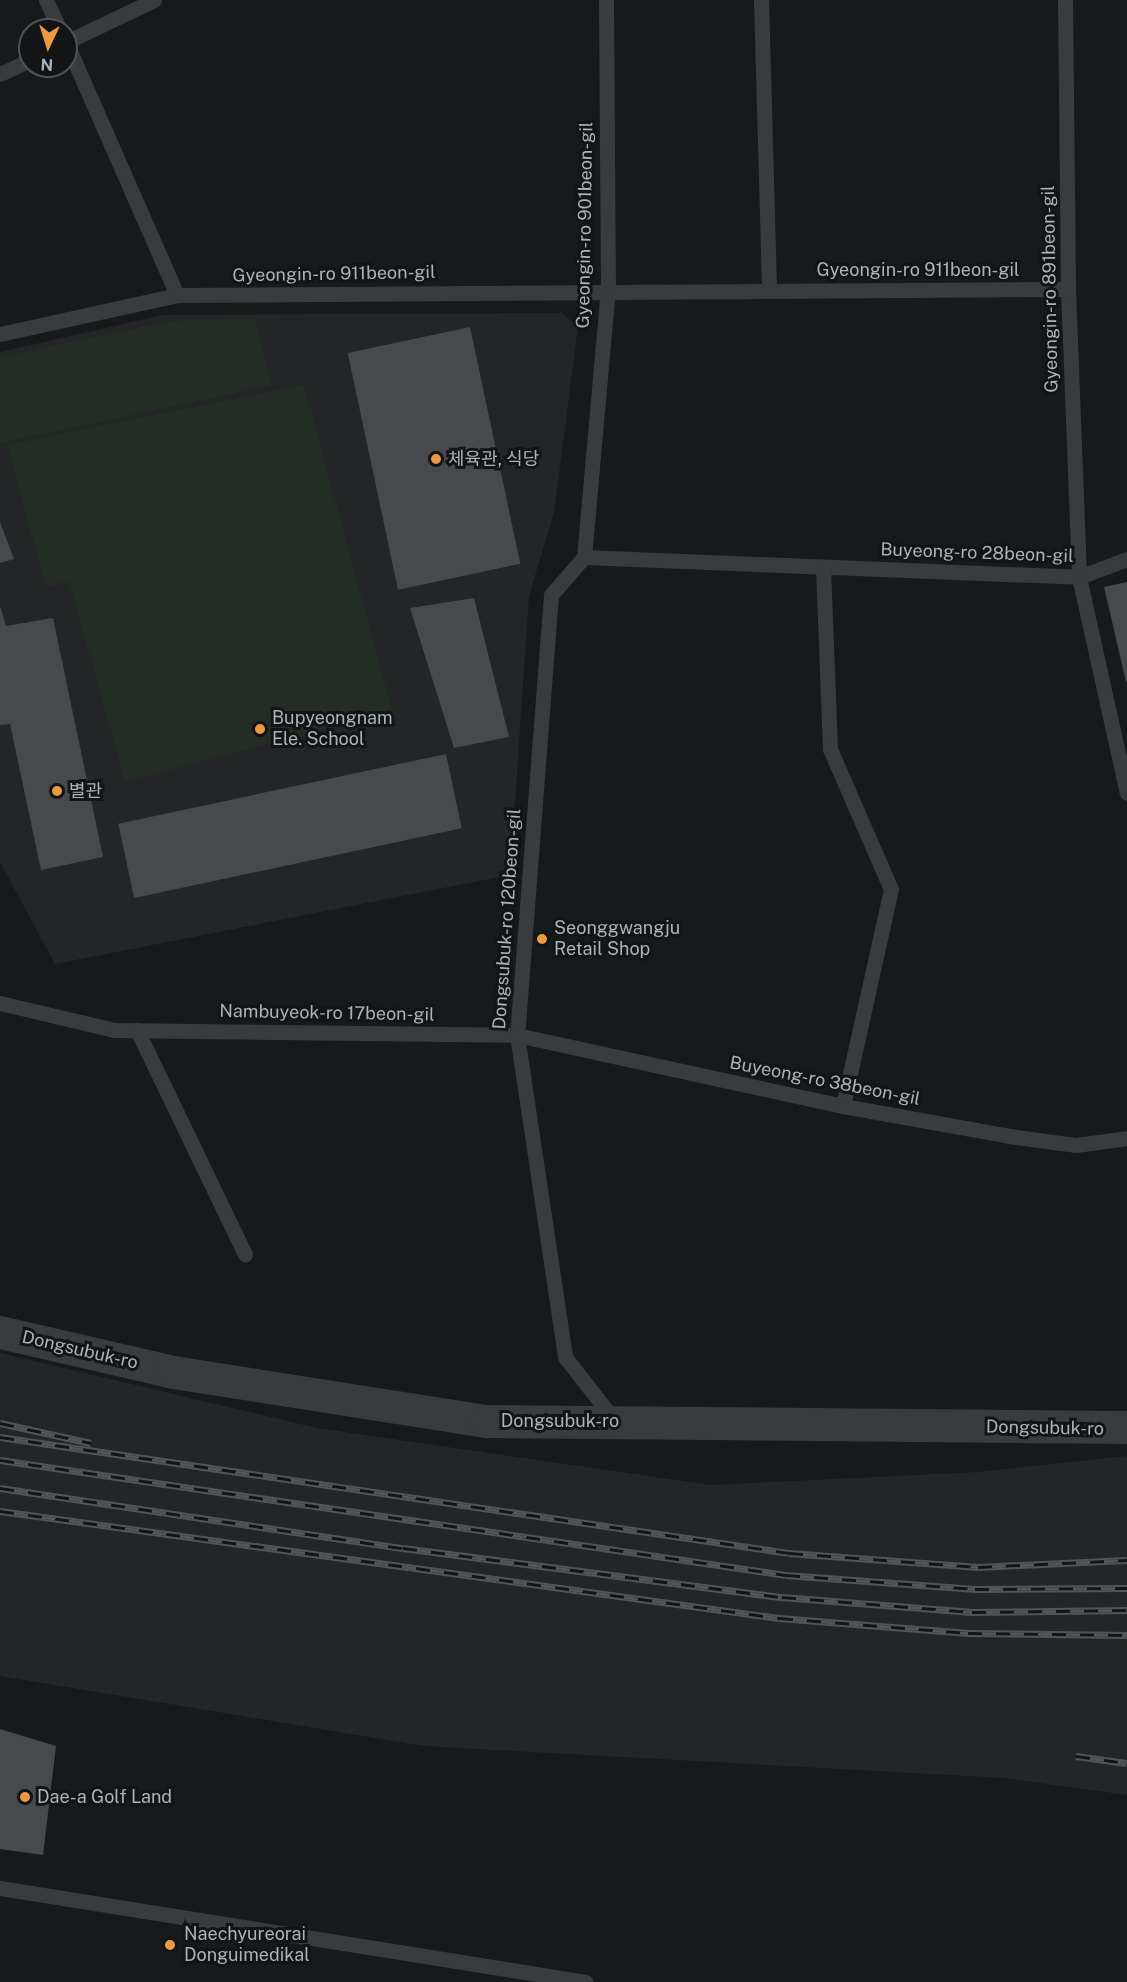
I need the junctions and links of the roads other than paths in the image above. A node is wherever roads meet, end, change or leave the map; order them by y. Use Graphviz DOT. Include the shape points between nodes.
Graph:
graph roads {
  1 [pos="46,0"];
  2 [pos="154,0"];
  3 [pos="606,0"];
  4 [pos="761,0"];
  5 [pos="1065,0"];
  6 [pos="54,18"];
  7 [pos="78,36"];
  8 [pos="18,66"];
  9 [pos="78,69"];
  10 [pos="0,74"];
  11 [pos="608,290"];
  12 [pos="769,290"];
  13 [pos="1068,290"];
  14 [pos="177,295"];
  15 [pos="0,334"];
  16 [pos="584,557"];
  17 [pos="1127,559"];
  18 [pos="823,567"];
  19 [pos="1079,577"];
  20 [pos="1127,793"];
  21 [pos="0,1003"];
  22 [pos="137,1030"];
  23 [pos="518,1035"];
  24 [pos="843,1106"];
  25 [pos="1127,1137"];
  26 [pos="244,1254"];
  27 [pos="0,1332"];
  28 [pos="614,1420"];
  29 [pos="1127,1428"];
  30 [pos="0,1888"];
  31 [pos="586,1982"];
  1 -- 6 [label="lane"];
  2 -- 7 [label="lane"];
  3 -- 11 [label="lane, Gyeongin-ro 901beon-gil"];
  4 -- 12 [label="lane"];
  5 -- 13 [label="lane, Gyeongin-ro 891beon-gil"];
  8 -- 10 [label="lane"];
  9 -- 14 [label="lane"];
  11 -- 12 [label="lane, Gyeongin-ro 911beon-gil"];
  11 -- 14 [label="lane, Gyeongin-ro 911beon-gil"];
  11 -- 16 [label="lane, Gyeongin-ro 901beon-gil"];
  12 -- 13 [label="lane, Gyeongin-ro 911beon-gil"];
  13 -- 19 [label="lane, Gyeongin-ro 891beon-gil"];
  14 -- 15 [label="lane, Gyeongin-ro 911beon-gil"];
  16 -- 18 [label="lane, Buyeong-ro 28beon-gil"];
  16 -- 23 [label="lane, Dongsubuk-ro 120beon-gil" via="551,595"];
  17 -- 19 [label="lane, Buyeong-ro 28beon-gil"];
  18 -- 19 [label="lane, Buyeong-ro 28beon-gil"];
  18 -- 24 [label="lane" via="830,749 891,889"];
  19 -- 20 [label="lane, Gyeongin-ro 891beon-gil"];
  21 -- 22 [label="lane, Nambuyeok-ro 17beon-gil" via="114,1030"];
  22 -- 23 [label="lane, Nambuyeok-ro 17beon-gil"];
  22 -- 26 [label="lane"];
  23 -- 24 [label="lane, Buyeong-ro 38beon-gil"];
  23 -- 28 [label="lane, Dongsubuk-ro 120beon-gil" via="565,1357"];
  24 -- 25 [label="lane, Buyeong-ro 38beon-gil" via="1076,1145"];
  27 -- 28 [label="street, Dongsubuk-ro" via="173,1372 476,1419"];
  28 -- 29 [label="street, Dongsubuk-ro"];
  30 -- 31 [label="lane"];
}
